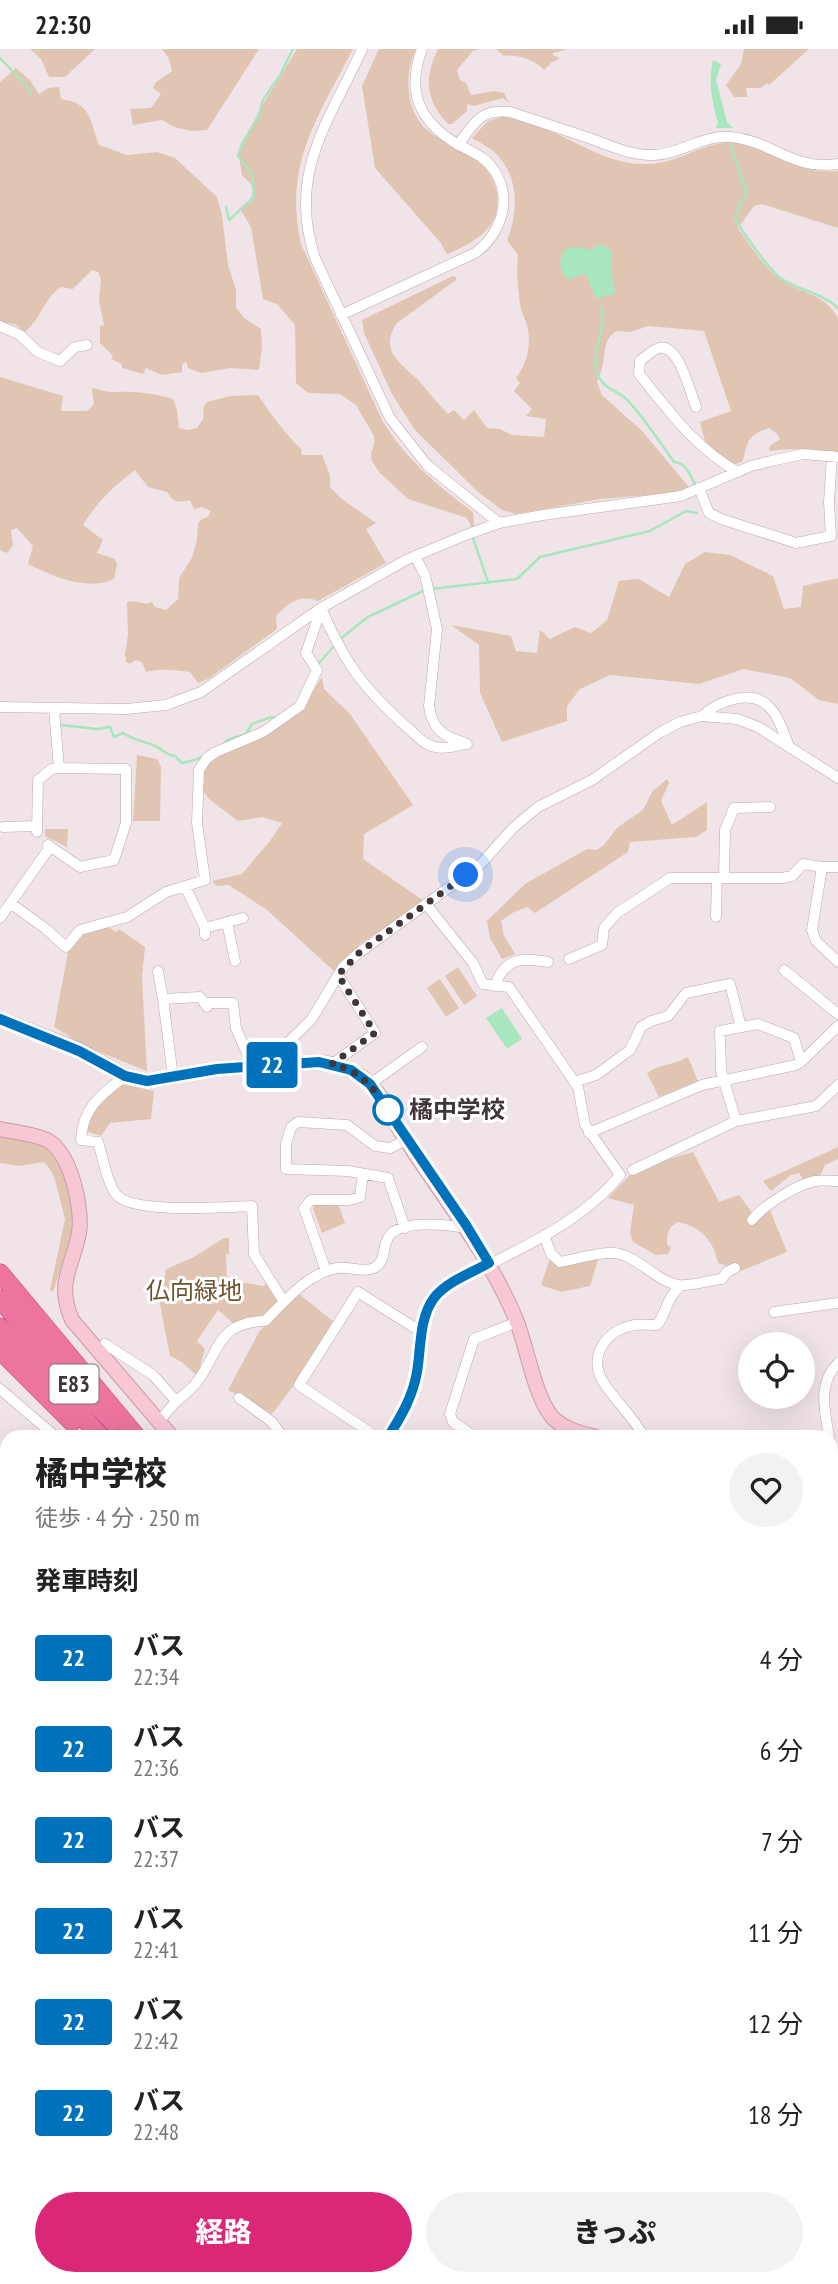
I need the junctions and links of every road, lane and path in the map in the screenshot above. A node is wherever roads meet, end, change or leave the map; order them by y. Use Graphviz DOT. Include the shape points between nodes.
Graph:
graph roads {
  1 [pos="362,49"];
  2 [pos="422,49"];
  3 [pos="458,145"];
  4 [pos="838,165"];
  5 [pos="341,315"];
  6 [pos="0,326"];
  7 [pos="88,345"];
  8 [pos="696,407"];
  9 [pos="835,457"];
  10 [pos="738,472"];
  11 [pos="699,488"];
  12 [pos="499,523"];
  13 [pos="415,556"];
  14 [pos="321,608"];
  15 [pos="0,707"];
  16 [pos="54,709"];
  17 [pos="702,716"];
  18 [pos="789,746"];
  19 [pos="59,768"];
  20 [pos="838,778"];
  21 [pos="770,807"];
  22 [pos="3,827"];
  23 [pos="822,867"];
  24 [pos="838,867"];
  25 [pos="720,878"];
  26 [pos="185,886"];
  27 [pos="9,903"];
  28 [pos="426,904"];
  29 [pos="716,917"];
  30 [pos="0,918"];
  31 [pos="243,918"];
  32 [pos="228,922"];
  33 [pos="569,959"];
  34 [pos="235,961"];
  35 [pos="548,961"];
  36 [pos="838,962"];
  37 [pos="784,970"];
  38 [pos="158,971"];
  39 [pos="338,975"];
  40 [pos="495,986"];
  41 [pos="163,999"];
  42 [pos="838,1014"];
  43 [pos="0,1019"];
  44 [pos="838,1026"];
  45 [pos="741,1027"];
  46 [pos="422,1047"];
  47 [pos="801,1062"];
  48 [pos="332,1064"];
  49 [pos="259,1066"];
  50 [pos="125,1076"];
  51 [pos="173,1077"];
  52 [pos="724,1081"];
  53 [pos="574,1082"];
  54 [pos="370,1084"];
  55 [pos="838,1085"];
  56 [pos="736,1121"];
  57 [pos="0,1129"];
  58 [pos="590,1133"];
  59 [pos="406,1140"];
  60 [pos="633,1170"];
  61 [pos="363,1174"];
  62 [pos="838,1181"];
  63 [pos="752,1220"];
  64 [pos="405,1228"];
  65 [pos="467,1228"];
  66 [pos="544,1235"];
  67 [pos="489,1263"];
  68 [pos="735,1268"];
  69 [pos="326,1271"];
  70 [pos="1,1272"];
  71 [pos="680,1286"];
  72 [pos="0,1299"];
  73 [pos="284,1301"];
  74 [pos="838,1303"];
  75 [pos="774,1312"];
  76 [pos="517,1322"];
  77 [pos="0,1327"];
  78 [pos="423,1333"];
  79 [pos="98,1342"];
  80 [pos="0,1350"];
  81 [pos="838,1363"];
  82 [pos="0,1388"];
  83 [pos="239,1398"];
  84 [pos="176,1401"];
  85 [pos="159,1422"];
  86 [pos="48,1430"];
  87 [pos="80,1430"];
  88 [pos="95,1430"];
  89 [pos="121,1430"];
  90 [pos="131,1430"];
  91 [pos="166,1430"];
  92 [pos="278,1430"];
  93 [pos="366,1430"];
  94 [pos="392,1430"];
  95 [pos="465,1430"];
  96 [pos="572,1430"];
  97 [pos="639,1430"];
  98 [pos="828,1430"];
  1 -- 5 [label="street" via="318,139 307,176 305,212 310,243"];
  2 -- 3 [label="street" via="415,87 421,111 434,128"];
  3 -- 4 [label="street" via="478,117 494,110 627,152 653,155 727,136 752,140 791,160 820,167"];
  3 -- 5 [label="street" via="485,160 501,185 504,203 496,232 475,253"];
  5 -- 12 [label="street" via="390,418 413,450"];
  6 -- 7 [label="street" via="60,361 75,347"];
  8 -- 10 [label="street" via="676,353 657,349 640,361 639,374 687,433"];
  9 -- 10 [label="street" via="803,454"];
  9 -- 11 [label="street" via="829,502 831,536 796,543 721,519 709,513"];
  10 -- 11 [label="street"];
  11 -- 12 [label="street" via="681,496"];
  12 -- 13 [label="street"];
  13 -- 14 [label="street"];
  13 -- 14 [label="street" via="425,575 436,629 431,718 448,738 467,744 438,748 426,744 387,710 354,673"];
  14 -- 16 [label="street" via="201,692 166,705"];
  14 -- 26 [label="street" via="306,653 315,667 300,706 263,732 216,752 199,770 197,823 205,880"];
  15 -- 16 [label="street"];
  16 -- 19 [label="street"];
  17 -- 18 [label="street" via="737,719"];
  17 -- 18 [label="street" via="726,701 754,699 767,704"];
  17 -- 28 [label="street" via="659,733 592,780 538,807 480,865"];
  18 -- 20 [label="street"];
  19 -- 22 [label="street" via="38,780 37,829"];
  19 -- 27 [label="street" via="126,769 125,823 114,860 79,867 49,846"];
  21 -- 25 [label="street" via="734,808 725,830"];
  23 -- 24 [label="street"];
  23 -- 25 [label="street" via="803,864 782,879"];
  23 -- 36 [label="street" via="812,930 816,941"];
  25 -- 29 [label="street"];
  25 -- 33 [label="street" via="670,878 617,913 604,928 602,945"];
  26 -- 27 [label="street" via="166,892 127,917 80,930 66,947"];
  26 -- 32 [label="street" via="205,932"];
  27 -- 30 [label="street"];
  28 -- 39 [label="street" via="360,952"];
  28 -- 40 [label="street" via="473,963 483,984"];
  31 -- 32 [label="street"];
  32 -- 34 [label="street"];
  35 -- 40 [label="street" via="524,958 514,962"];
  37 -- 42 [label="street"];
  38 -- 41 [label="street"];
  39 -- 48 [label="street" via="375,1033"];
  39 -- 49 [label="street" via="311,1020"];
  40 -- 53 [label="street" via="509,987"];
  41 -- 49 [label="street" via="201,997 207,1005 233,1003 236,1028"];
  41 -- 51 [label="street"];
  43 -- 50 [label="street" via="79,1051"];
  44 -- 47 [label="street"];
  45 -- 47 [label="street" via="758,1024 794,1038"];
  45 -- 52 [label="street" via="720,1031"];
  45 -- 53 [label="street" via="730,984 685,993 667,1016 641,1027 630,1050 596,1075"];
  46 -- 54 [label="street"];
  47 -- 52 [label="street"];
  48 -- 49 [label="street"];
  48 -- 54 [label="street" via="351,1070"];
  49 -- 51 [label="street"];
  50 -- 51 [label="street" via="147,1081"];
  50 -- 73 [label="street" via="85,1113 82,1125 81,1140 98,1142 116,1195 126,1202 168,1209 252,1206 254,1254"];
  52 -- 56 [label="street"];
  52 -- 58 [label="street" via="702,1085"];
  53 -- 58 [label="street"];
  54 -- 59 [label="street"];
  55 -- 56 [label="street" via="816,1106"];
  56 -- 60 [label="street"];
  57 -- 79 [label="street" via="46,1140 67,1164 80,1217 64,1285 65,1304 72,1320"];
  58 -- 66 [label="street" via="620,1175 593,1204"];
  59 -- 61 [label="street" via="390,1148 375,1146 347,1125 298,1122 291,1126 286,1170"];
  59 -- 65 [label="street"];
  61 -- 64 [label="street" via="388,1178"];
  61 -- 69 [label="street" via="360,1197 311,1200 304,1207"];
  62 -- 63 [label="street" via="815,1181 795,1189"];
  64 -- 65 [label="street" via="440,1223"];
  64 -- 69 [label="street" via="390,1235 383,1259 373,1269"];
  65 -- 67 [label="street"];
  66 -- 67 [label="street"];
  66 -- 71 [label="street" via="551,1254 560,1262 614,1253"];
  67 -- 76 [label="street"];
  67 -- 78 [label="street" via="433,1299"];
  68 -- 71 [label="street" via="722,1279"];
  69 -- 73 [label="street"];
  70 -- 90 [label="highway"];
  71 -- 97 [label="street" via="670,1296 657,1325 625,1328 603,1342 598,1354 597,1369 603,1381"];
  72 -- 89 [label="highway, E83"];
  73 -- 84 [label="street" via="265,1321 234,1327 219,1343 199,1380"];
  74 -- 75 [label="street"];
  76 -- 95 [label="street" via="474,1339 450,1414"];
  76 -- 96 [label="street" via="540,1394 553,1418"];
  77 -- 88 [label="highway, E83"];
  78 -- 93 [label="street" via="358,1292 299,1385"];
  78 -- 94 [label="street" via="417,1375"];
  79 -- 84 [label="street" via="153,1375"];
  79 -- 85 [label="street"];
  80 -- 87 [label="highway"];
  81 -- 98 [label="street" via="823,1392"];
  82 -- 86 [label="street"];
  83 -- 92 [label="street"];
  84 -- 85 [label="street"];
  85 -- 91 [label="street"];
}
